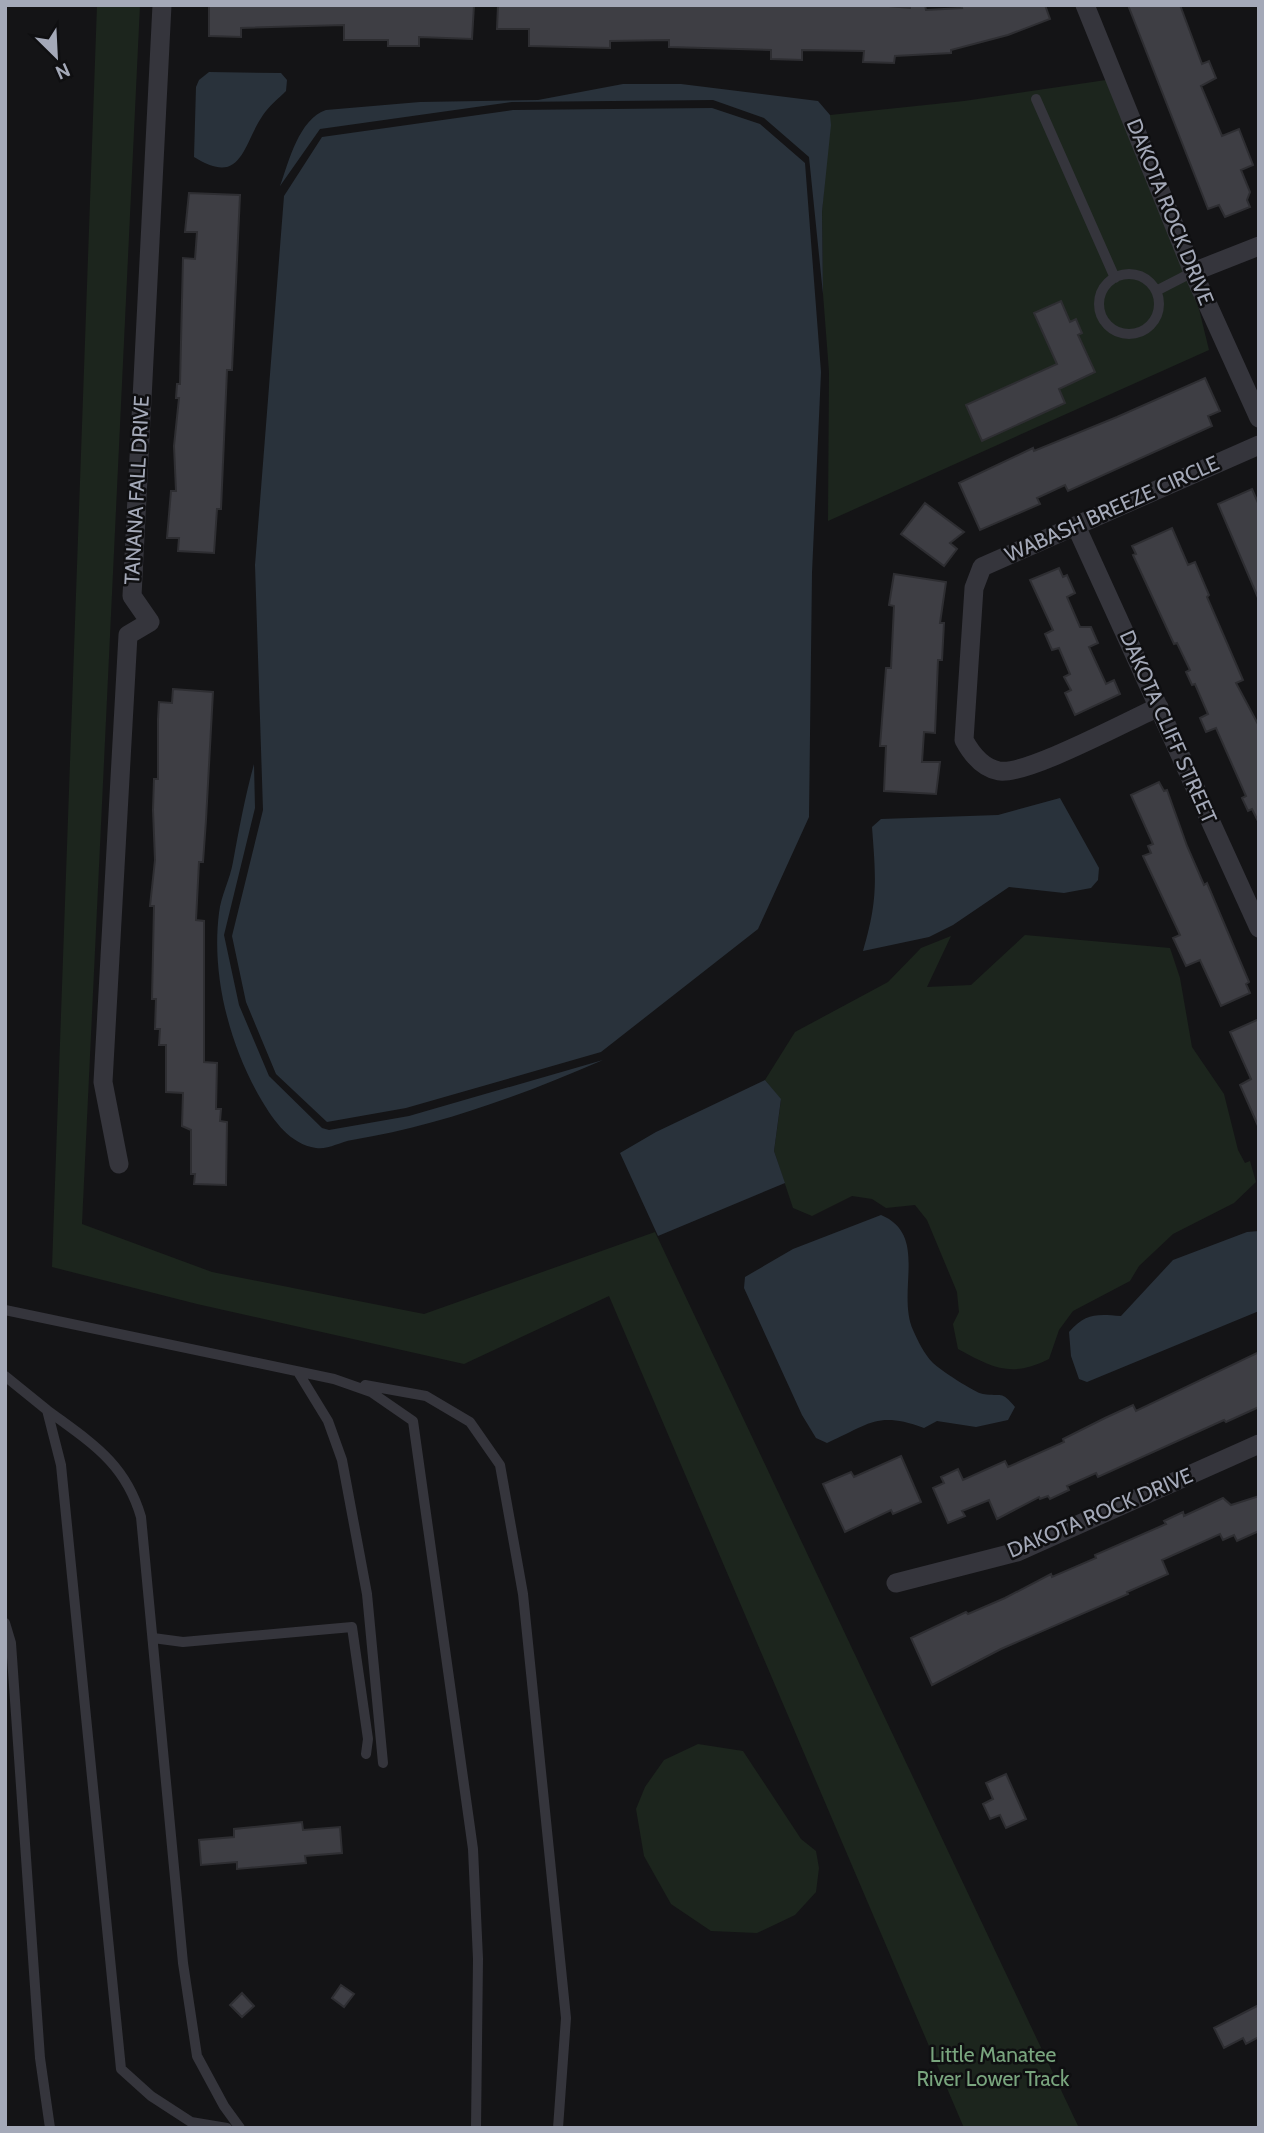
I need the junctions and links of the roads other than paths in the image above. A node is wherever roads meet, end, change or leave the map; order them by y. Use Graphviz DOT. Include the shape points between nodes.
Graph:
graph roads {
  1 [pos="162,5"];
  2 [pos="1085,5"];
  3 [pos="1036,99"];
  4 [pos="1259,246"];
  5 [pos="1193,272"];
  6 [pos="1115,278"];
  7 [pos="1156,291"];
  8 [pos="1259,418"];
  9 [pos="1259,445"];
  10 [pos="1076,526"];
  11 [pos="1158,707"];
  12 [pos="1259,928"];
  13 [pos="119,1164"];
  14 [pos="5,1310"];
  15 [pos="298,1372"];
  16 [pos="5,1376"];
  17 [pos="334,1379"];
  18 [pos="47,1410"];
  19 [pos="1259,1444"];
  20 [pos="896,1583"];
  21 [pos="5,1623"];
  22 [pos="153,1638"];
  23 [pos="366,1754"];
  24 [pos="383,1763"];
  25 [pos="50,2128"];
  26 [pos="227,2128"];
  27 [pos="240,2128"];
  28 [pos="476,2128"];
  29 [pos="558,2128"];
  1 -- 13 [label="street, TANANA FALL DRIVE" via="132,596 150,622 128,635 103,1082"];
  2 -- 5 [label="street, DAKOTA ROCK DRIVE"];
  3 -- 6 [label="lane"];
  4 -- 5 [label="street"];
  5 -- 7 [label="lane"];
  5 -- 8 [label="street, DAKOTA ROCK DRIVE"];
  6 -- 7 [label="lane" via="1139,275"];
  6 -- 7 [label="lane" via="1103,288 1098,307 1101,317 1116,331 1135,333 1152,323 1159,305"];
  9 -- 10 [label="street, WABASH BREEZE CIRCLE"];
  10 -- 11 [label="street, DAKOTA CLIFF STREET"];
  10 -- 11 [label="street, WABASH BREEZE CIRCLE" via="982,567 974,589 964,740 974,757 999,771 1023,768"];
  11 -- 12 [label="street, DAKOTA CLIFF STREET"];
  14 -- 15 [label="lane"];
  15 -- 17 [label="lane"];
  15 -- 24 [label="lane" via="328,1421 342,1460 367,1594"];
  16 -- 18 [label="lane"];
  17 -- 28 [label="lane" via="371,1392 412,1421 473,1849 478,1959"];
  17 -- 29 [label="lane" via="426,1396 470,1422 500,1465 523,1594 566,2018"];
  18 -- 22 [label="lane" via="125,1476 136,1500 146,1552"];
  18 -- 26 [label="lane" via="68,1506 121,2068 151,2096 191,2122"];
  19 -- 20 [label="street, DAKOTA ROCK DRIVE" via="1017,1552"];
  21 -- 25 [label="lane" via="11,1643 40,2058"];
  22 -- 23 [label="lane" via="183,1642 352,1627 368,1739"];
  22 -- 27 [label="lane" via="183,1963 197,2056"];
}
